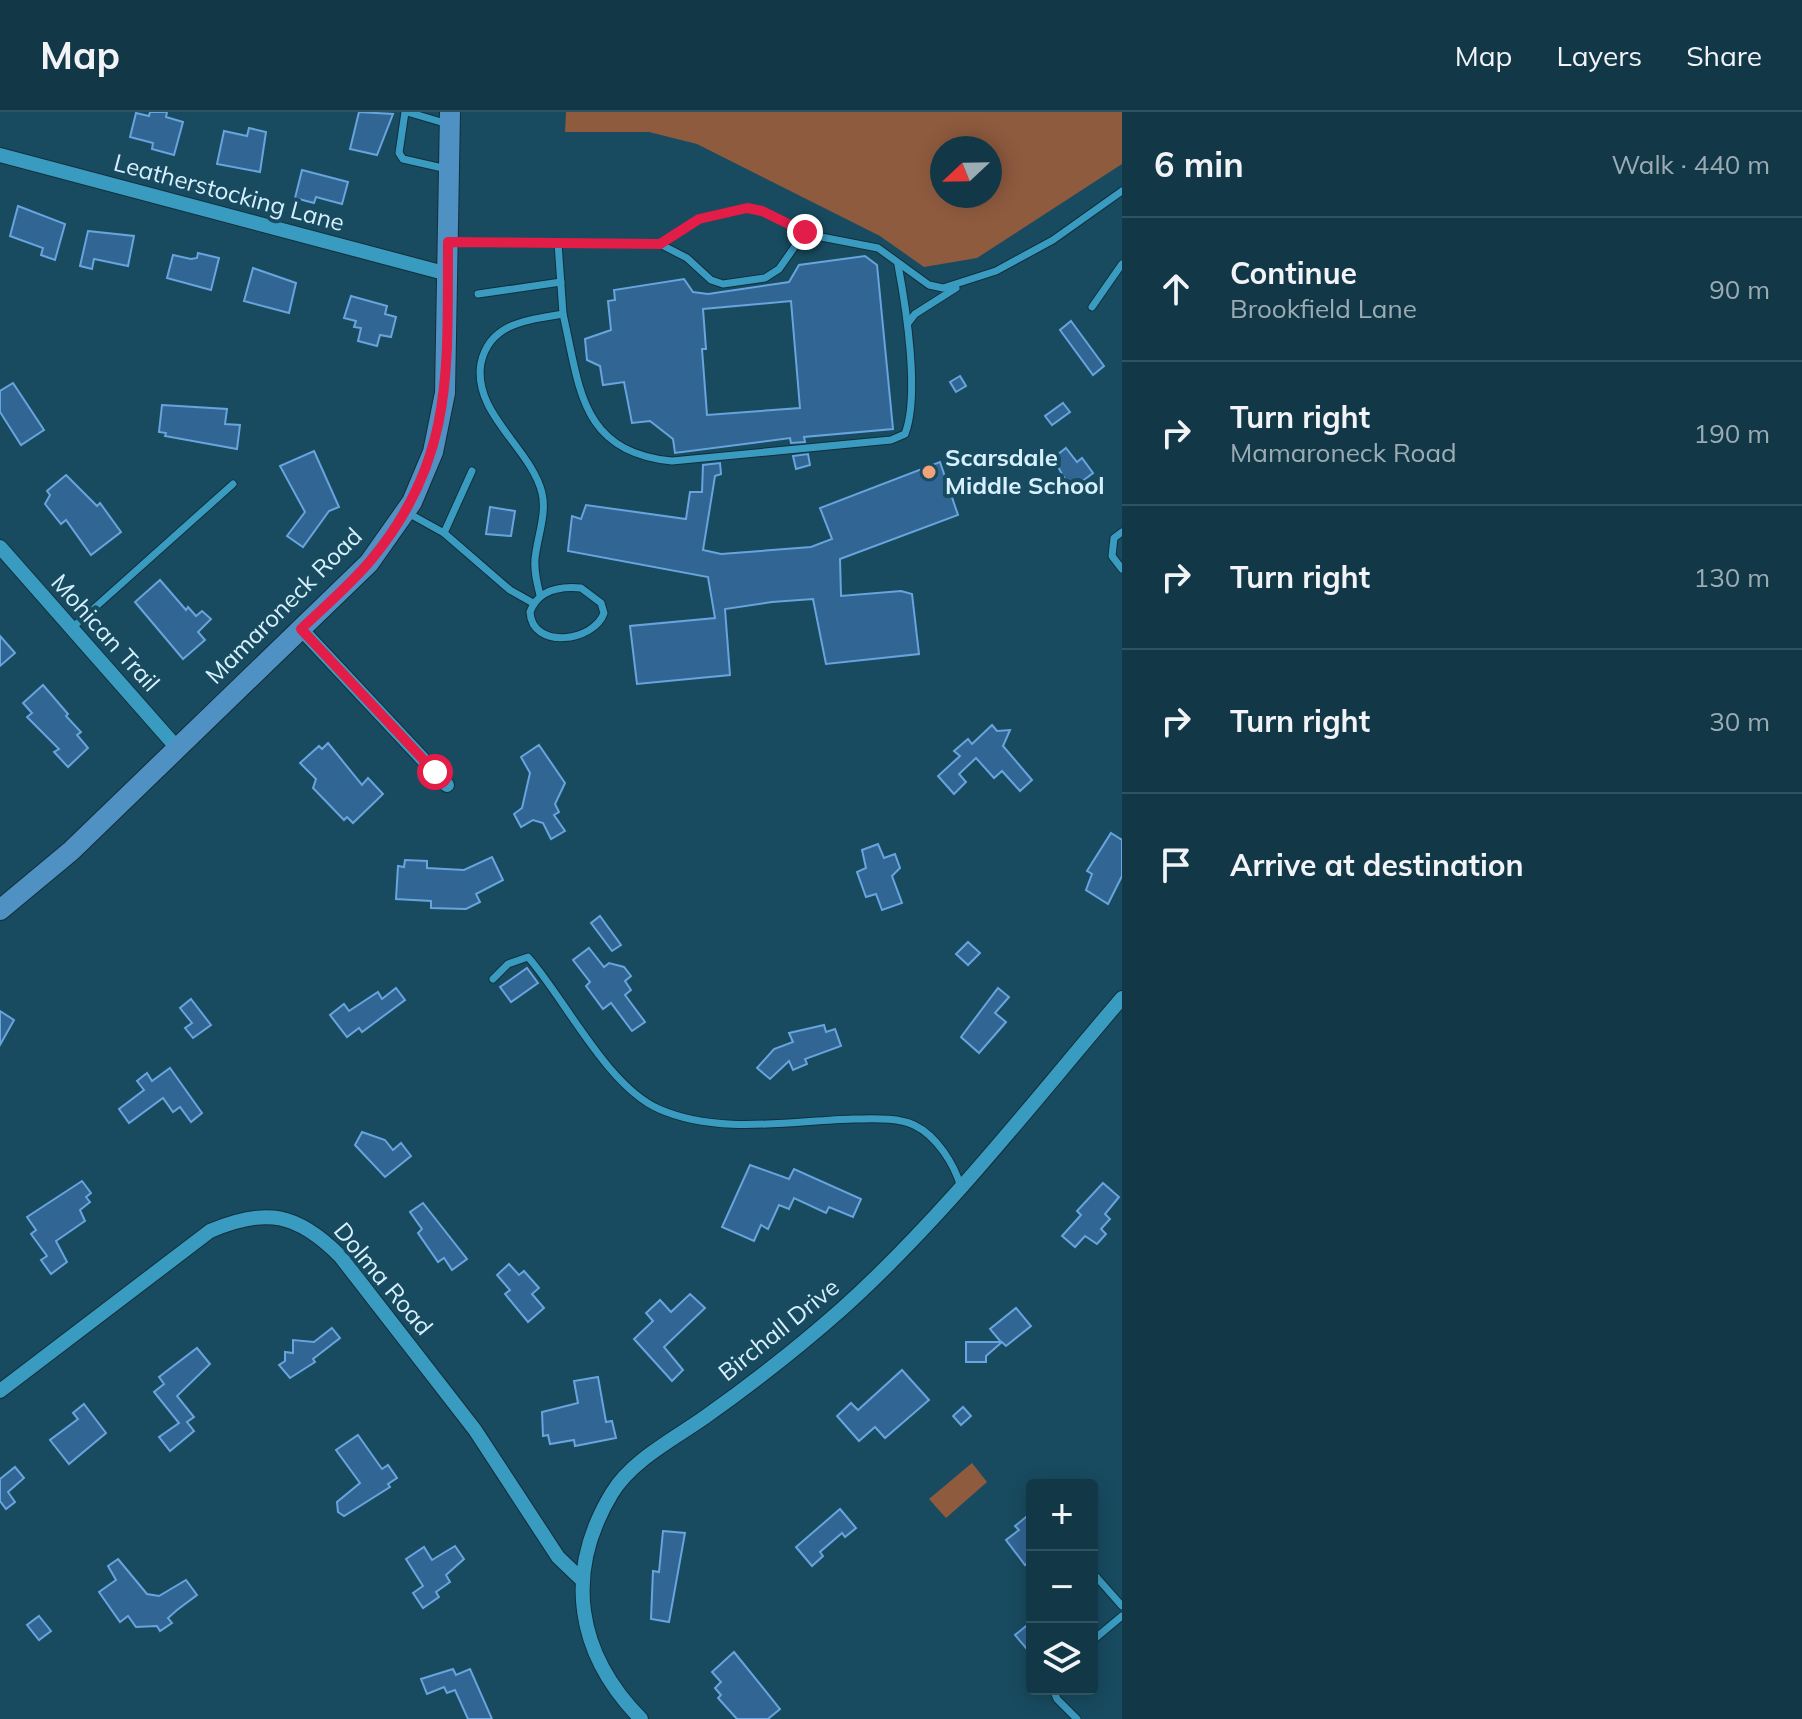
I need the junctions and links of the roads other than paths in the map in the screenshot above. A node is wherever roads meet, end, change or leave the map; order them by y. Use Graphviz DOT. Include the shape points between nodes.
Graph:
graph roads {
  1 [pos="406,112"];
  2 [pos="450,118"];
  3 [pos="0,155"];
  4 [pos="448,169"];
  5 [pos="1122,191"];
  6 [pos="805,232"];
  7 [pos="448,242"];
  8 [pos="558,243"];
  9 [pos="660,244"];
  10 [pos="1122,264"];
  11 [pos="898,265"];
  12 [pos="448,274"];
  13 [pos="561,282"];
  14 [pos="958,287"];
  15 [pos="478,294"];
  16 [pos="1092,307"];
  17 [pos="563,314"];
  18 [pos="908,323"];
  19 [pos="472,471"];
  20 [pos="233,484"];
  21 [pos="406,512"];
  22 [pos="1122,532"];
  23 [pos="444,533"];
  24 [pos="0,547"];
  25 [pos="1122,569"];
  26 [pos="540,595"];
  27 [pos="533,603"];
  28 [pos="71,629"];
  29 [pos="301,629"];
  30 [pos="178,749"];
  31 [pos="447,785"];
  32 [pos="0,910"];
  33 [pos="493,979"];
  34 [pos="1122,998"];
  35 [pos="961,1187"];
  36 [pos="0,1391"];
  37 [pos="581,1579"];
  38 [pos="1098,1579"];
  39 [pos="1122,1606"];
  40 [pos="1122,1616"];
  41 [pos="1098,1636"];
  42 [pos="1055,1695"];
  43 [pos="641,1719"];
  44 [pos="1077,1719"];
  1 -- 2 [label="lane"];
  1 -- 4 [label="lane" via="399,153 403,159"];
  2 -- 4 [label="street, Mamaroneck Road"];
  3 -- 12 [label="street, Leatherstocking Lane"];
  4 -- 7 [label="street, Mamaroneck Road"];
  5 -- 14 [label="lane" via="1053,240"];
  6 -- 9 [label="lane" via="762,211 730,209 699,219"];
  6 -- 9 [label="lane" via="779,269 755,281 733,283 711,280 687,258"];
  6 -- 11 [label="lane" via="878,248"];
  7 -- 8 [label="lane"];
  7 -- 12 [label="street, Mamaroneck Road"];
  8 -- 9 [label="lane"];
  8 -- 13 [label="lane"];
  10 -- 16 [label="lane"];
  11 -- 14 [label="lane" via="929,285"];
  11 -- 18 [label="lane"];
  12 -- 21 [label="street, Mamaroneck Road" via="440,423"];
  13 -- 15 [label="lane"];
  13 -- 17 [label="lane"];
  14 -- 18 [label="lane"];
  17 -- 18 [label="lane" via="580,389 598,424 628,453 672,461 901,438 910,411"];
  17 -- 26 [label="lane" via="500,331 483,354 480,373 482,391 543,495 535,559"];
  19 -- 23 [label="lane"];
  20 -- 28 [label="lane"];
  21 -- 23 [label="lane"];
  21 -- 29 [label="street, Mamaroneck Road" via="369,563"];
  22 -- 25 [label="lane" via="1114,538 1112,556"];
  23 -- 27 [label="lane" via="510,590"];
  24 -- 28 [label="street, Mohican Trail"];
  26 -- 27 [label="lane"];
  26 -- 27 [label="lane" via="581,588 601,603 601,621 576,635 544,635 531,620"];
  28 -- 30 [label="street, Mohican Trail"];
  29 -- 30 [label="street, Mamaroneck Road"];
  29 -- 31 [label="street"];
  30 -- 32 [label="street, Mamaroneck Road"];
  33 -- 35 [label="lane" via="508,964 528,957 623,1081 657,1108 704,1123 878,1119 913,1125 937,1144 956,1169"];
  34 -- 35 [label="street, Birchall Drive"];
  35 -- 37 [label="street, Birchall Drive" via="840,1311 623,1480 597,1525"];
  36 -- 37 [label="street, Dolma Road" via="210,1231 249,1218 294,1221 340,1256 475,1430 558,1557"];
  37 -- 43 [label="street, Birchall Drive" via="585,1620 600,1668"];
  38 -- 39 [label="lane"];
  40 -- 41 [label="lane"];
  42 -- 44 [label="lane"];
}
